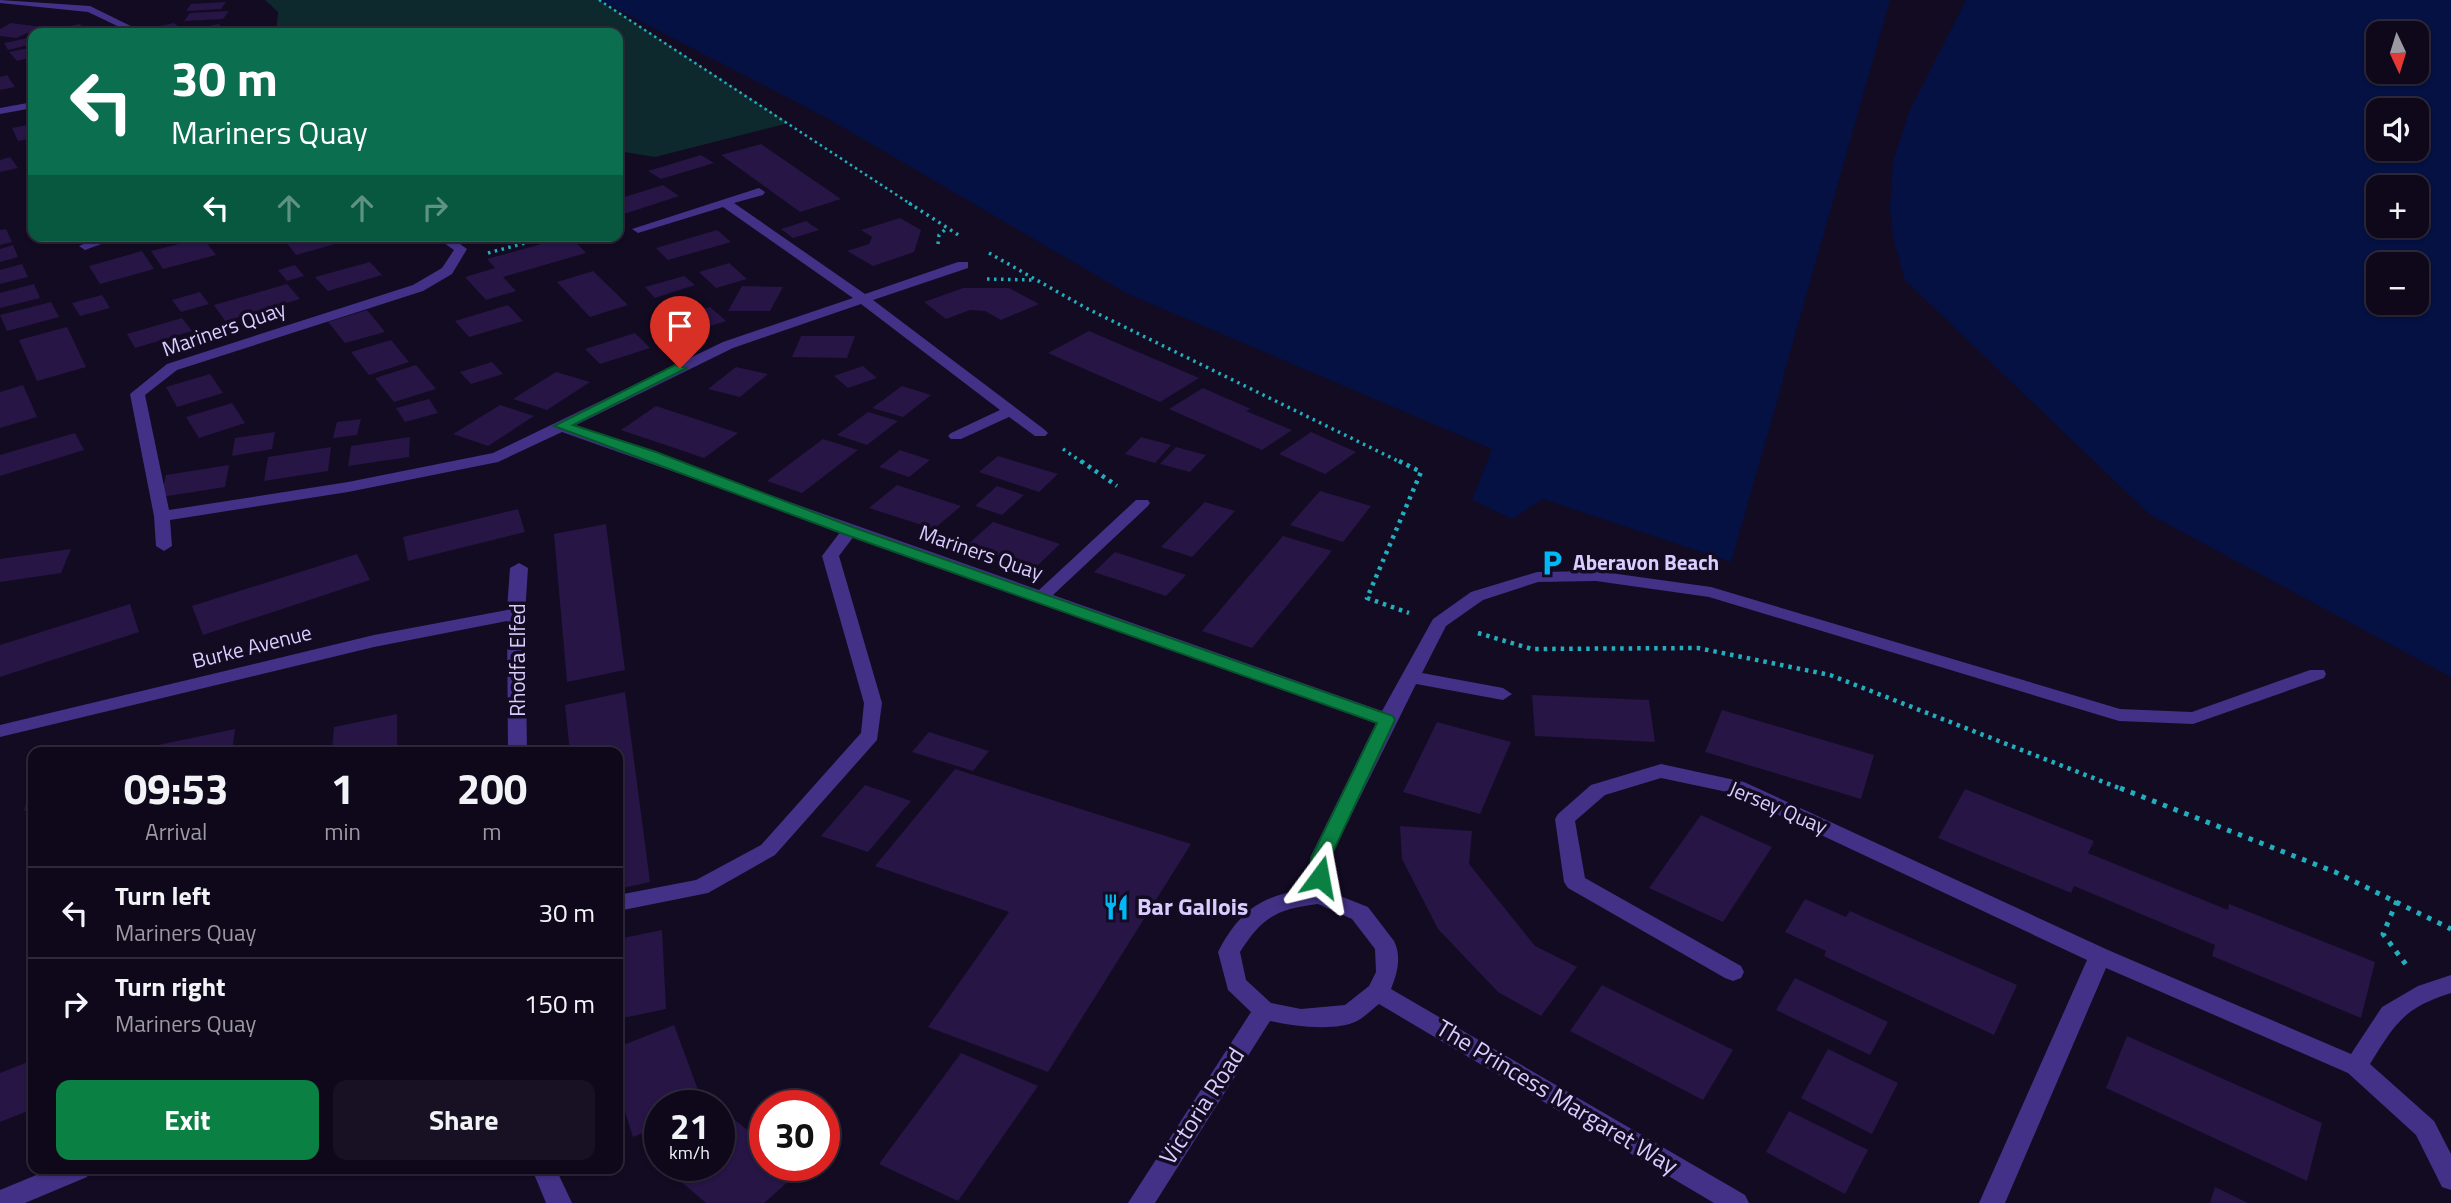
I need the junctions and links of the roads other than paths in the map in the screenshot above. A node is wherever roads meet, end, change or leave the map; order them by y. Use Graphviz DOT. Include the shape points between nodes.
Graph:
graph roads {
  1 [pos="0,0"];
  2 [pos="107,0"];
  3 [pos="90,9"];
  4 [pos="130,28"];
  5 [pos="28,106"];
  6 [pos="0,111"];
  7 [pos="759,192"];
  8 [pos="727,204"];
  9 [pos="638,229"];
  10 [pos="98,242"];
  11 [pos="450,242"];
  12 [pos="85,246"];
  13 [pos="963,265"];
  14 [pos="863,299"];
  15 [pos="1008,412"];
  16 [pos="561,426"];
  17 [pos="1040,433"];
  18 [pos="956,436"];
  19 [pos="1142,503"];
  20 [pos="162,516"];
  21 [pos="850,531"];
  22 [pos="164,546"];
  23 [pos="519,568"];
  24 [pos="1040,598"];
  25 [pos="516,614"];
  26 [pos="2317,674"];
  27 [pos="1412,677"];
  28 [pos="1503,694"];
  29 [pos="1387,720"];
  30 [pos="0,731"];
  31 [pos="518,747"];
  32 [pos="1319,896"];
  33 [pos="623,902"];
  34 [pos="2100,956"];
  35 [pos="1732,972"];
  36 [pos="2451,984"];
  37 [pos="1378,992"];
  38 [pos="1264,1011"];
  39 [pos="2356,1066"];
  40 [pos="66,1174"];
  41 [pos="546,1174"];
  42 [pos="2451,1179"];
  43 [pos="0,1202"];
  44 [pos="559,1203"];
  45 [pos="1141,1203"];
  46 [pos="1736,1203"];
  47 [pos="1992,1203"];
  1 -- 3 [label="street"];
  2 -- 3 [label="street"];
  3 -- 4 [label="street"];
  5 -- 6 [label="street"];
  7 -- 8 [label="street"];
  8 -- 9 [label="street"];
  8 -- 14 [label="street"];
  10 -- 12 [label="street"];
  11 -- 20 [label="street, Mariners Quay" via="461,249 447,271 418,288 172,367 137,394"];
  13 -- 14 [label="street"];
  14 -- 15 [label="street"];
  14 -- 16 [label="street" via="728,345"];
  15 -- 17 [label="street"];
  15 -- 18 [label="street"];
  16 -- 20 [label="street" via="498,457 348,487"];
  16 -- 21 [label="street, Mariners Quay"];
  19 -- 24 [label="street"];
  20 -- 22 [label="street, Mariners Quay"];
  21 -- 24 [label="street, Mariners Quay"];
  21 -- 33 [label="street" via="830,556 873,703 870,735 768,850 701,887"];
  23 -- 25 [label="street, Rhodfa Elfed"];
  24 -- 29 [label="street, Mariners Quay"];
  25 -- 30 [label="street, Burke Avenue" via="374,641"];
  25 -- 31 [label="street, Rhodfa Elfed"];
  26 -- 27 [label="street" via="2193,718 2119,715 1712,592 1596,576 1537,577 1477,596 1439,623"];
  27 -- 28 [label="street"];
  27 -- 29 [label="street"];
  29 -- 32 [label="street" via="1320,858"];
  32 -- 37 [label="street" via="1360,913 1385,947 1387,972"];
  32 -- 38 [label="street" via="1278,901 1245,924 1229,952 1236,984"];
  34 -- 35 [label="street, Jersey Quay" via="1737,787 1661,771 1598,790 1565,819 1575,883"];
  34 -- 39 [label="street, Jersey Quay"];
  34 -- 47 [label="street"];
  36 -- 39 [label="street" via="2426,992 2390,1013"];
  37 -- 38 [label="street" via="1350,1014 1301,1018"];
  37 -- 46 [label="street, The Princess Margaret Way"];
  38 -- 45 [label="street, Victoria Road"];
  39 -- 42 [label="street, Jersey Quay" via="2425,1128"];
  40 -- 43 [label="street"];
  41 -- 44 [label="street"];
}
